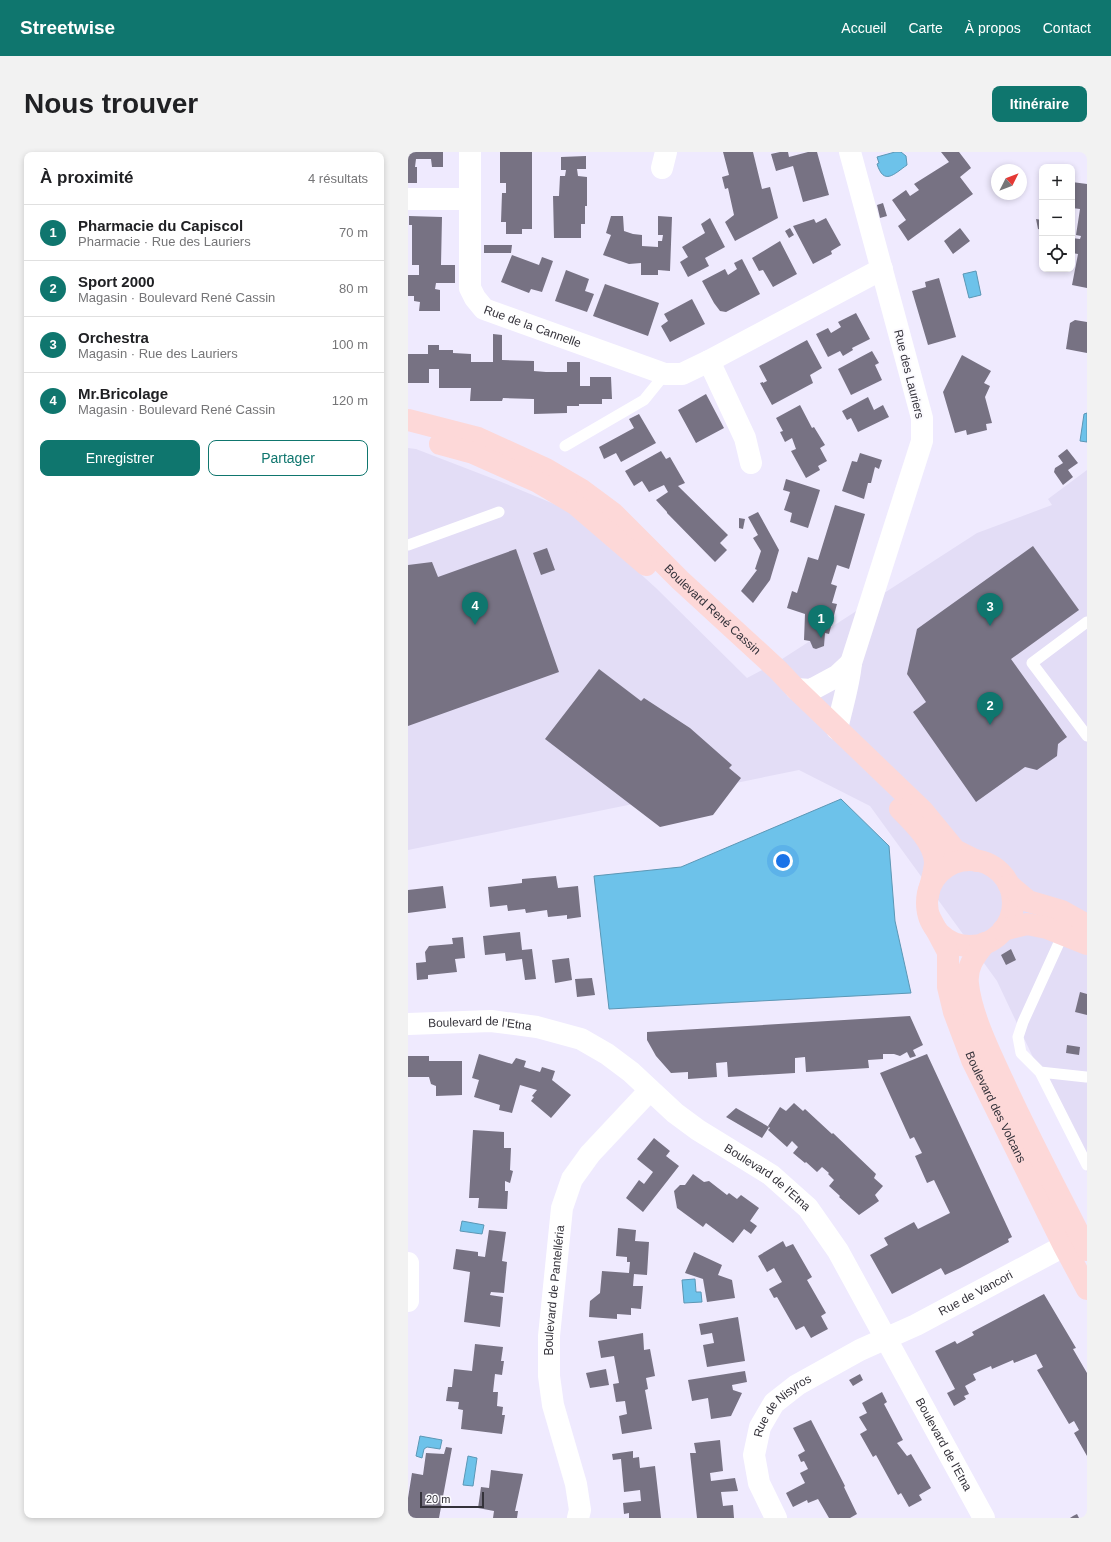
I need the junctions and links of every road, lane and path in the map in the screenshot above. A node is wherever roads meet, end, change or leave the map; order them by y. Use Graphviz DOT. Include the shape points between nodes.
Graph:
graph roads {
  1 [pos="470,152"];
  2 [pos="850,152"];
  3 [pos="408,199"];
  4 [pos="469,199"];
  5 [pos="882,269"];
  6 [pos="709,361"];
  7 [pos="665,374"];
  8 [pos="408,420"];
  9 [pos="408,435"];
  10 [pos="565,446"];
  11 [pos="751,463"];
  12 [pos="499,512"];
  13 [pos="408,545"];
  14 [pos="1087,622"];
  15 [pos="851,663"];
  16 [pos="796,689"];
  17 [pos="837,729"];
  18 [pos="1087,736"];
  19 [pos="977,861"];
  20 [pos="1008,885"];
  21 [pos="928,895"];
  22 [pos="930,918"];
  23 [pos="1087,925"];
  24 [pos="1003,930"];
  25 [pos="1063,934"];
  26 [pos="985,943"];
  27 [pos="1087,944"];
  28 [pos="408,1024"];
  29 [pos="1040,1072"];
  30 [pos="1086,1078"];
  31 [pos="650,1090"];
  32 [pos="1087,1165"];
  33 [pos="1064,1246"];
  34 [pos="1087,1250"];
  35 [pos="408,1262"];
  36 [pos="1087,1289"];
  37 [pos="408,1300"];
  38 [pos="887,1338"];
  39 [pos="578,1518"];
  40 [pos="776,1518"];
  41 [pos="984,1518"];
  1 -- 4 [label="street, Rue de la Cannelle"];
  2 -- 5 [label="street, Rue des Lauriers"];
  3 -- 4 [label="street"];
  4 -- 7 [label="street, Rue de la Cannelle" via="470,288 484,309"];
  5 -- 6 [label="street, Rue de la Cannelle"];
  5 -- 15 [label="street, Rue des Lauriers" via="922,418 922,440"];
  6 -- 7 [label="street, Rue de la Cannelle" via="682,374"];
  6 -- 11 [label="street" via="745,438"];
  7 -- 10 [label="lane" via="644,400"];
  8 -- 16 [label="street, Boulevard René Cassin" via="478,438 546,469 582,490 613,513"];
  9 -- 21 [label="street, Boulevard René Cassin" via="473,453 538,482 575,504 650,569 912,821 928,841 935,862"];
  12 -- 13 [label="lane"];
  14 -- 18 [label="lane" via="1032,663"];
  15 -- 16 [label="street" via="837,676 811,690"];
  15 -- 17 [label="street, Rue des Lauriers" via="850,681"];
  16 -- 17 [label="street, Boulevard René Cassin"];
  17 -- 19 [label="street, Boulevard René Cassin" via="923,811 956,850"];
  19 -- 20 [label="street" via="990,865 1001,873"];
  19 -- 21 [label="street" via="964,860 940,872 932,883"];
  20 -- 23 [label="street" via="1028,901 1062,911"];
  20 -- 24 [label="street" via="1012,896 1012,908"];
  21 -- 22 [label="street" via="927,907"];
  22 -- 26 [label="street" via="946,939 972,946"];
  22 -- 33 [label="street, Boulevard des Volcans" via="948,952 948,987 954,1012 972,1060"];
  24 -- 25 [label="street" via="1027,924"];
  24 -- 26 [label="street"];
  25 -- 27 [label="street"];
  25 -- 29 [label="lane" via="1018,1038 1021,1053"];
  26 -- 34 [label="street, Boulevard des Volcans" via="971,961 968,982 973,1007 990,1053 1017,1111"];
  28 -- 31 [label="street, Boulevard de l'Etna" via="490,1021 537,1027 581,1039 607,1054"];
  29 -- 30 [label="lane"];
  29 -- 32 [label="lane"];
  31 -- 38 [label="street, Boulevard de l'Etna" via="698,1130 771,1175 808,1208 838,1251"];
  31 -- 39 [label="street, Boulevard de Pantelléria" via="586,1160 572,1179 562,1208 549,1336 549,1376 553,1405 576,1484 580,1510"];
  33 -- 36 [label="street, Boulevard des Volcans"];
  33 -- 38 [label="street, Rue de Vancori"];
  35 -- 37 [label="street"];
  38 -- 40 [label="street, Rue de Nisyros" via="796,1385 774,1403 760,1427 754,1455 759,1483"];
  38 -- 41 [label="street, Boulevard de l'Etna"];
}
